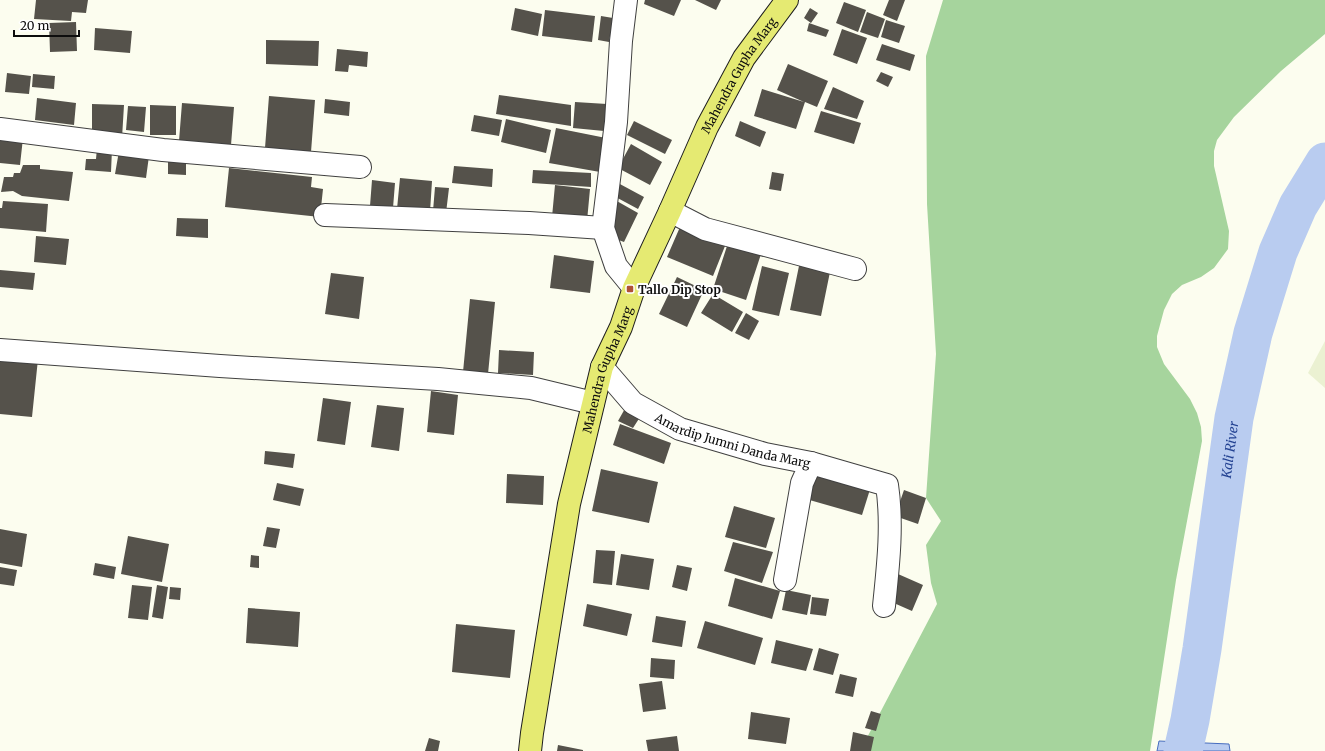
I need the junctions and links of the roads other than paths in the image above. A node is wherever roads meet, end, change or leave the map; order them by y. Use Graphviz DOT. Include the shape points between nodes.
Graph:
graph roads {
  1 [pos="626,0"];
  2 [pos="787,0"];
  3 [pos="0,129"];
  4 [pos="360,167"];
  5 [pos="670,211"];
  6 [pos="326,215"];
  7 [pos="602,228"];
  8 [pos="855,269"];
  9 [pos="634,288"];
  10 [pos="0,350"];
  11 [pos="602,367"];
  12 [pos="593,403"];
  13 [pos="812,463"];
  14 [pos="785,580"];
  15 [pos="884,606"];
  16 [pos="530,751"];
  1 -- 7 [label="street" via="616,122"];
  2 -- 5 [label="main road, Mahendra Gupha Marg" via="744,58 707,127"];
  3 -- 4 [label="street" via="163,150"];
  5 -- 8 [label="street" via="705,228"];
  5 -- 9 [label="main road, Mahendra Gupha Marg"];
  6 -- 7 [label="street"];
  7 -- 9 [label="street" via="616,266"];
  9 -- 11 [label="main road, Mahendra Gupha Marg" via="621,327"];
  10 -- 12 [label="street" via="438,379 531,388"];
  11 -- 12 [label="main road, Mahendra Gupha Marg"];
  11 -- 13 [label="street, Amardip Jumni Danda Marg" via="633,403 680,429 765,454"];
  12 -- 16 [label="main road, Mahendra Gupha Marg" via="569,504"];
  13 -- 14 [label="street, Amardip Jumni Danda Marg" via="802,483"];
  13 -- 15 [label="street" via="887,485 890,504 889,562"];
}
